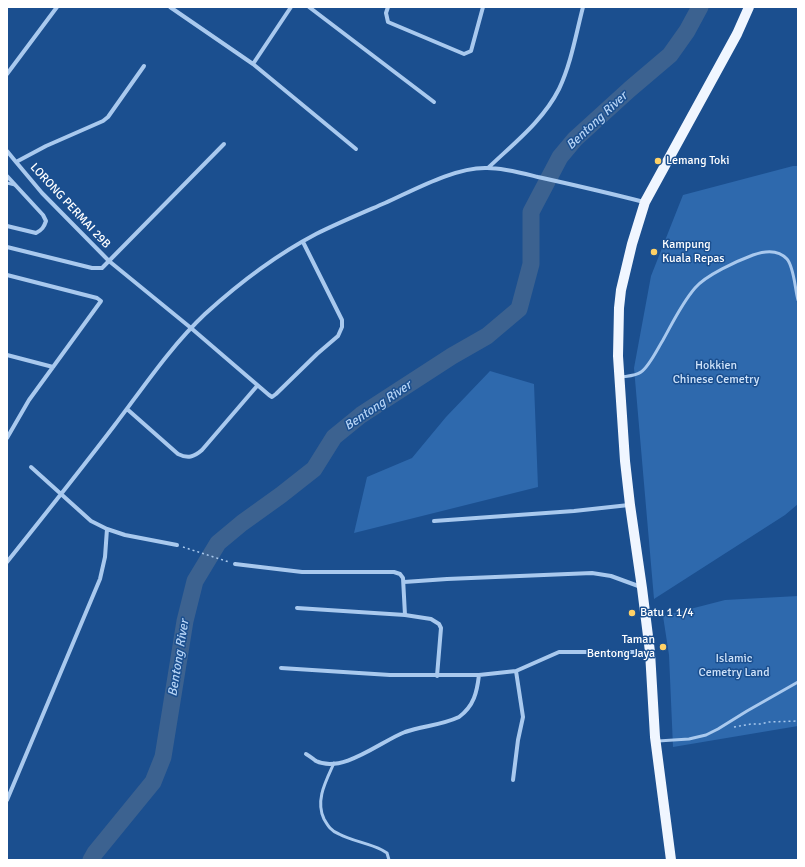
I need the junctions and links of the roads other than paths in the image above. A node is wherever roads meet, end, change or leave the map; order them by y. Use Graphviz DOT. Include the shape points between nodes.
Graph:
graph roads {
  1 [pos="56,7"];
  2 [pos="170,7"];
  3 [pos="291,7"];
  4 [pos="309,7"];
  5 [pos="388,7"];
  6 [pos="483,7"];
  7 [pos="582,7"];
  8 [pos="749,7"];
  9 [pos="253,64"];
  10 [pos="144,66"];
  11 [pos="7,74"];
  12 [pos="434,102"];
  13 [pos="224,144"];
  14 [pos="356,149"];
  15 [pos="7,151"];
  16 [pos="16,162"];
  17 [pos="488,168"];
  18 [pos="7,176"];
  19 [pos="7,183"];
  20 [pos="16,186"];
  21 [pos="645,202"];
  22 [pos="7,226"];
  23 [pos="303,242"];
  24 [pos="7,247"];
  25 [pos="109,261"];
  26 [pos="7,275"];
  27 [pos="798,300"];
  28 [pos="191,328"];
  29 [pos="7,354"];
  30 [pos="53,367"];
  31 [pos="619,377"];
  32 [pos="257,386"];
  33 [pos="127,410"];
  34 [pos="7,437"];
  35 [pos="31,467"];
  36 [pos="62,494"];
  37 [pos="630,505"];
  38 [pos="434,520"];
  39 [pos="106,530"];
  40 [pos="177,545"];
  41 [pos="7,562"];
  42 [pos="235,564"];
  43 [pos="404,582"];
  44 [pos="642,588"];
  45 [pos="296,608"];
  46 [pos="405,615"];
  47 [pos="650,652"];
  48 [pos="281,668"];
  49 [pos="516,671"];
  50 [pos="479,675"];
  51 [pos="437,676"];
  52 [pos="798,682"];
  53 [pos="656,742"];
  54 [pos="306,754"];
  55 [pos="334,764"];
  56 [pos="513,780"];
  57 [pos="7,800"];
  58 [pos="389,860"];
  59 [pos="671,860"];
  1 -- 11 [label="street"];
  2 -- 9 [label="street"];
  3 -- 9 [label="street"];
  4 -- 12 [label="street"];
  5 -- 6 [label="street" via="388,22 464,54 471,51"];
  7 -- 17 [label="street" via="560,88 530,129"];
  8 -- 21 [label="main road" via="737,34"];
  9 -- 14 [label="street"];
  10 -- 16 [label="street, LORONG PERMAI 29B" via="103,121 52,142"];
  13 -- 25 [label="street"];
  15 -- 16 [label="street"];
  16 -- 25 [label="street, LORONG PERMAI 29B" via="42,193"];
  17 -- 21 [label="street" via="587,187"];
  17 -- 23 [label="street" via="464,170 425,185"];
  18 -- 20 [label="street"];
  19 -- 20 [label="lane"];
  20 -- 22 [label="street" via="46,221 36,233"];
  21 -- 31 [label="main road" via="621,290"];
  23 -- 28 [label="street" via="250,278"];
  23 -- 32 [label="street, LORONG PERMAI 29B" via="342,320 341,331 274,396"];
  24 -- 25 [label="street" via="96,268 102,268"];
  25 -- 28 [label="street, LORONG PERMAI 29B"];
  26 -- 30 [label="street" via="101,300"];
  27 -- 31 [label="lane" via="788,260 781,254 772,251 760,252 745,258 696,287 641,373"];
  28 -- 32 [label="street, LORONG PERMAI 29B"];
  28 -- 33 [label="street"];
  29 -- 30 [label="street"];
  30 -- 34 [label="street"];
  31 -- 37 [label="main road"];
  32 -- 33 [label="street" via="193,457 178,454"];
  33 -- 36 [label="street"];
  35 -- 36 [label="street"];
  36 -- 39 [label="street" via="91,521"];
  36 -- 41 [label="street"];
  37 -- 38 [label="street"];
  37 -- 44 [label="main road"];
  39 -- 40 [label="street"];
  39 -- 57 [label="street" via="105,557 100,580"];
  42 -- 43 [label="street" via="302,572 394,572 400,574"];
  43 -- 44 [label="street" via="592,573 616,578"];
  43 -- 46 [label="street"];
  44 -- 47 [label="main road"];
  45 -- 46 [label="street"];
  46 -- 51 [label="street" via="431,619 439,624 441,628"];
  47 -- 49 [label="street" via="559,652"];
  47 -- 53 [label="main road"];
  48 -- 51 [label="street"];
  49 -- 50 [label="street"];
  49 -- 56 [label="street" via="523,717"];
  50 -- 51 [label="street"];
  50 -- 55 [label="street" via="476,695 459,718 404,733 351,760"];
  52 -- 53 [label="lane" via="718,729 689,739"];
  53 -- 59 [label="main road"];
  54 -- 55 [label="street" via="317,761"];
  55 -- 58 [label="lane" via="322,792 320,806 327,825 339,835 382,850"];
}
